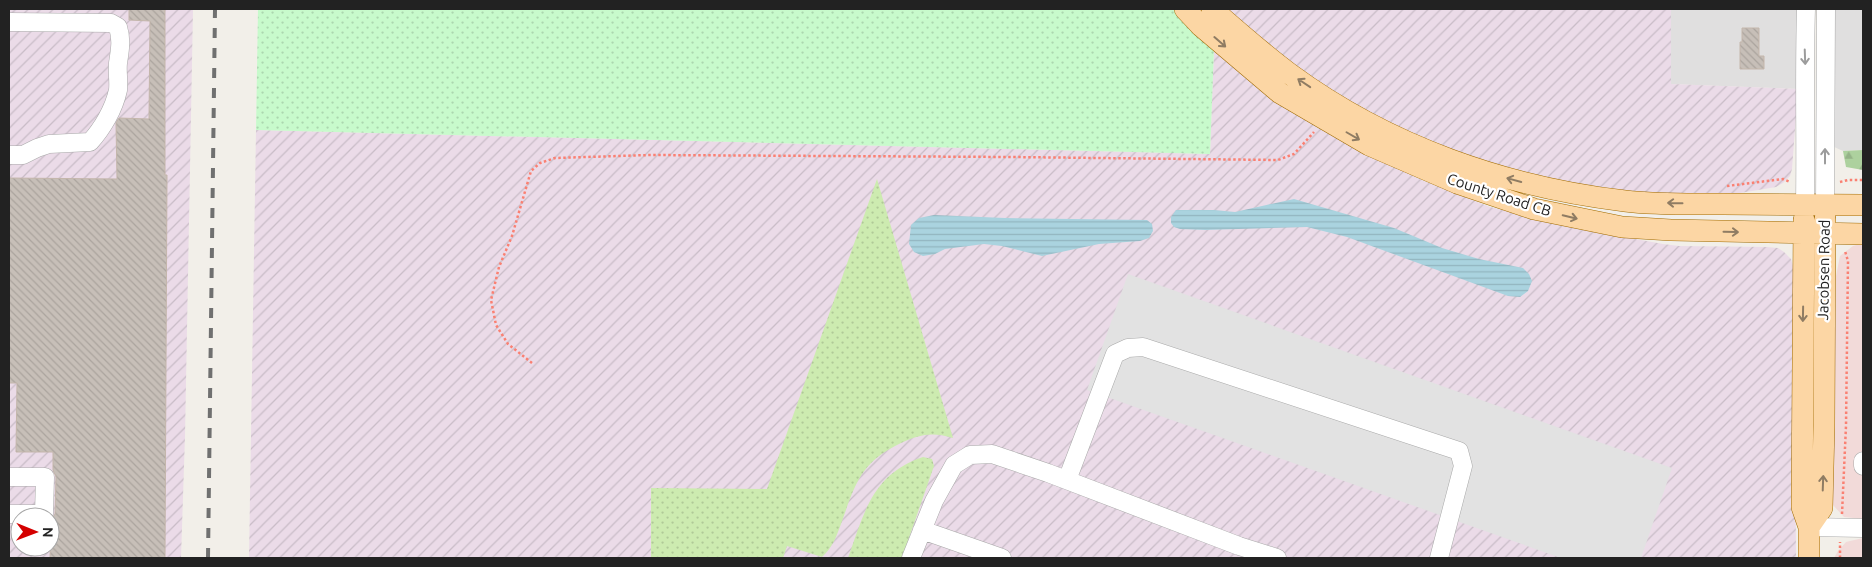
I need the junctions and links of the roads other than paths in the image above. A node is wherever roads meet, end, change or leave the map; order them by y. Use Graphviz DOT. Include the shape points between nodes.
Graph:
graph roads {
  1 [pos="1185,9"];
  2 [pos="1212,9"];
  3 [pos="1806,9"];
  4 [pos="1826,9"];
  5 [pos="9,22"];
  6 [pos="9,155"];
  7 [pos="1812,197"];
  8 [pos="1863,205"];
  9 [pos="1814,234"];
  10 [pos="1863,234"];
  11 [pos="1863,461"];
  12 [pos="1863,466"];
  13 [pos="9,477"];
  14 [pos="1067,480"];
  15 [pos="9,514"];
  16 [pos="1809,527"];
  17 [pos="1863,528"];
  18 [pos="922,530"];
  19 [pos="911,558"];
  20 [pos="1002,558"];
  21 [pos="1277,558"];
  22 [pos="1439,558"];
  23 [pos="1809,558"];
  1 -- 9 [label="main road, County Road CB, one-way" via="1280,93 1369,145 1457,183 1534,209 1622,227"];
  7 -- 2 [label="main road, County Road CB, one-way" via="1672,204 1626,201 1536,186 1459,163 1404,141 1326,98 1248,41"];
  3 -- 7 [label="street, Jacobsen Road, one-way" via="1806,97"];
  7 -- 4 [label="street, Jacobsen Road, one-way" via="1825,183"];
  5 -- 6 [label="street" via="111,23 118,27 121,38 114,103 100,131 90,142 49,144 23,155"];
  7 -- 8 [label="main road, County Road CB"];
  7 -- 9 [label="main road, Jacobsen Road"];
  9 -- 10 [label="main road, County Road CB"];
  9 -- 16 [label="main road, Jacobsen Road" via="1802,507"];
  11 -- 12 [label="street"];
  13 -- 15 [label="street" via="45,477 44,514"];
  14 -- 18 [label="street" via="992,454 970,456 954,465"];
  14 -- 21 [label="street"];
  14 -- 22 [label="street" via="1115,354 1128,348 1143,347 1459,451 1463,466"];
  16 -- 17 [label="street"];
  16 -- 23 [label="main road, Jacobsen Road"];
  18 -- 19 [label="street"];
  18 -- 20 [label="street"];
}
